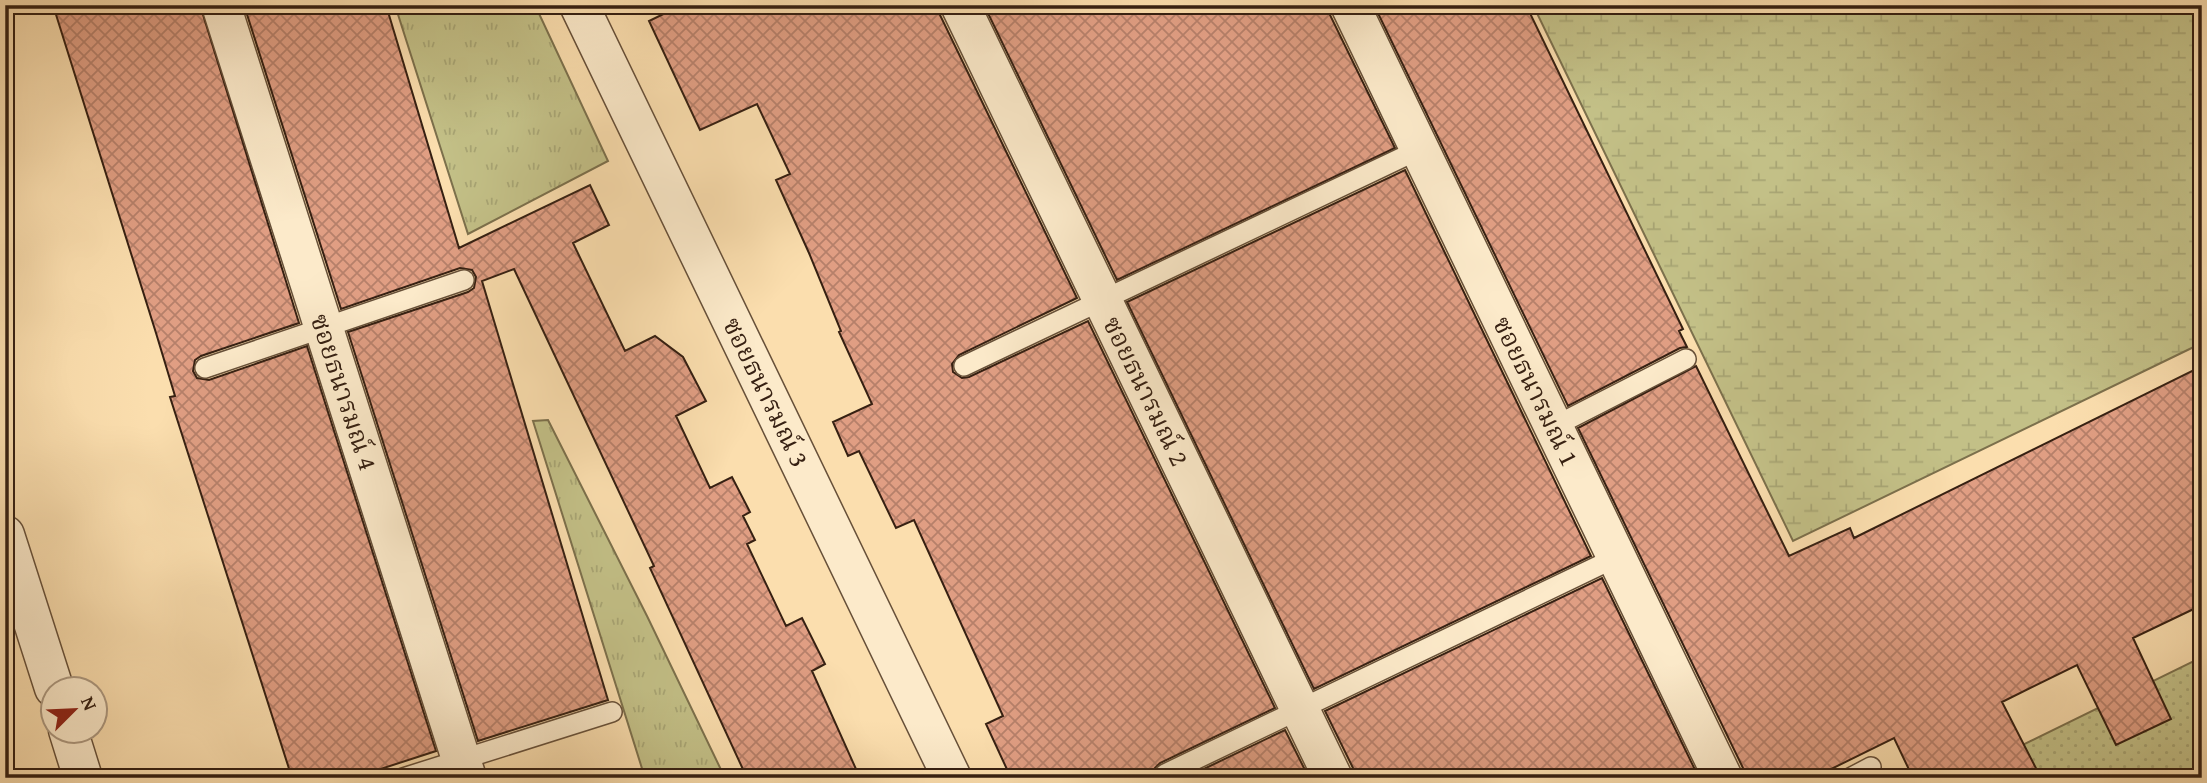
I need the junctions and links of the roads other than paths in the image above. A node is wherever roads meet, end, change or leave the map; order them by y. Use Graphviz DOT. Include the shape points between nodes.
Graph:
graph roads {
  1 [pos="221,5"];
  2 [pos="960,5"];
  3 [pos="1351,5"];
  4 [pos="589,8"];
  5 [pos="1420,149"];
  6 [pos="464,280"];
  7 [pos="1102,299"];
  8 [pos="324,328"];
  9 [pos="1686,359"];
  10 [pos="964,366"];
  11 [pos="205,368"];
  12 [pos="1553,427"];
  13 [pos="5,535"];
  14 [pos="1617,557"];
  15 [pos="50,674"];
  16 [pos="1300,709"];
  17 [pos="612,712"];
  18 [pos="72,744"];
  19 [pos="1871,767"];
  20 [pos="464,768"];
  21 [pos="1165,774"];
  22 [pos="83,778"];
  23 [pos="403,778"];
  24 [pos="952,778"];
  25 [pos="1333,778"];
  26 [pos="1723,778"];
  27 [pos="1850,778"];
  1 -- 8 [label="street, ซอยธนารมณ์ 4"];
  2 -- 7 [label="street, ซอยธนารมณ์ 2"];
  3 -- 5 [label="street, ซอยธนารมณ์ 1"];
  4 -- 24 [label="street, ซอยธนารมณ์ 3"];
  5 -- 7 [label="lane"];
  5 -- 12 [label="street, ซอยธนารมณ์ 1"];
  6 -- 8 [label="lane"];
  7 -- 10 [label="lane"];
  7 -- 16 [label="street, ซอยธนารมณ์ 2"];
  8 -- 11 [label="lane"];
  8 -- 20 [label="street, ซอยธนารมณ์ 4"];
  9 -- 12 [label="lane"];
  12 -- 14 [label="street, ซอยธนารมณ์ 1"];
  13 -- 15 [label="street"];
  14 -- 16 [label="lane"];
  14 -- 26 [label="street, ซอยธนารมณ์ 1"];
  16 -- 21 [label="lane"];
  16 -- 25 [label="street, ซอยธนารมณ์ 2"];
  17 -- 20 [label="lane"];
  18 -- 22 [label="street"];
  19 -- 27 [label="lane"];
  20 -- 23 [label="lane"];
}
